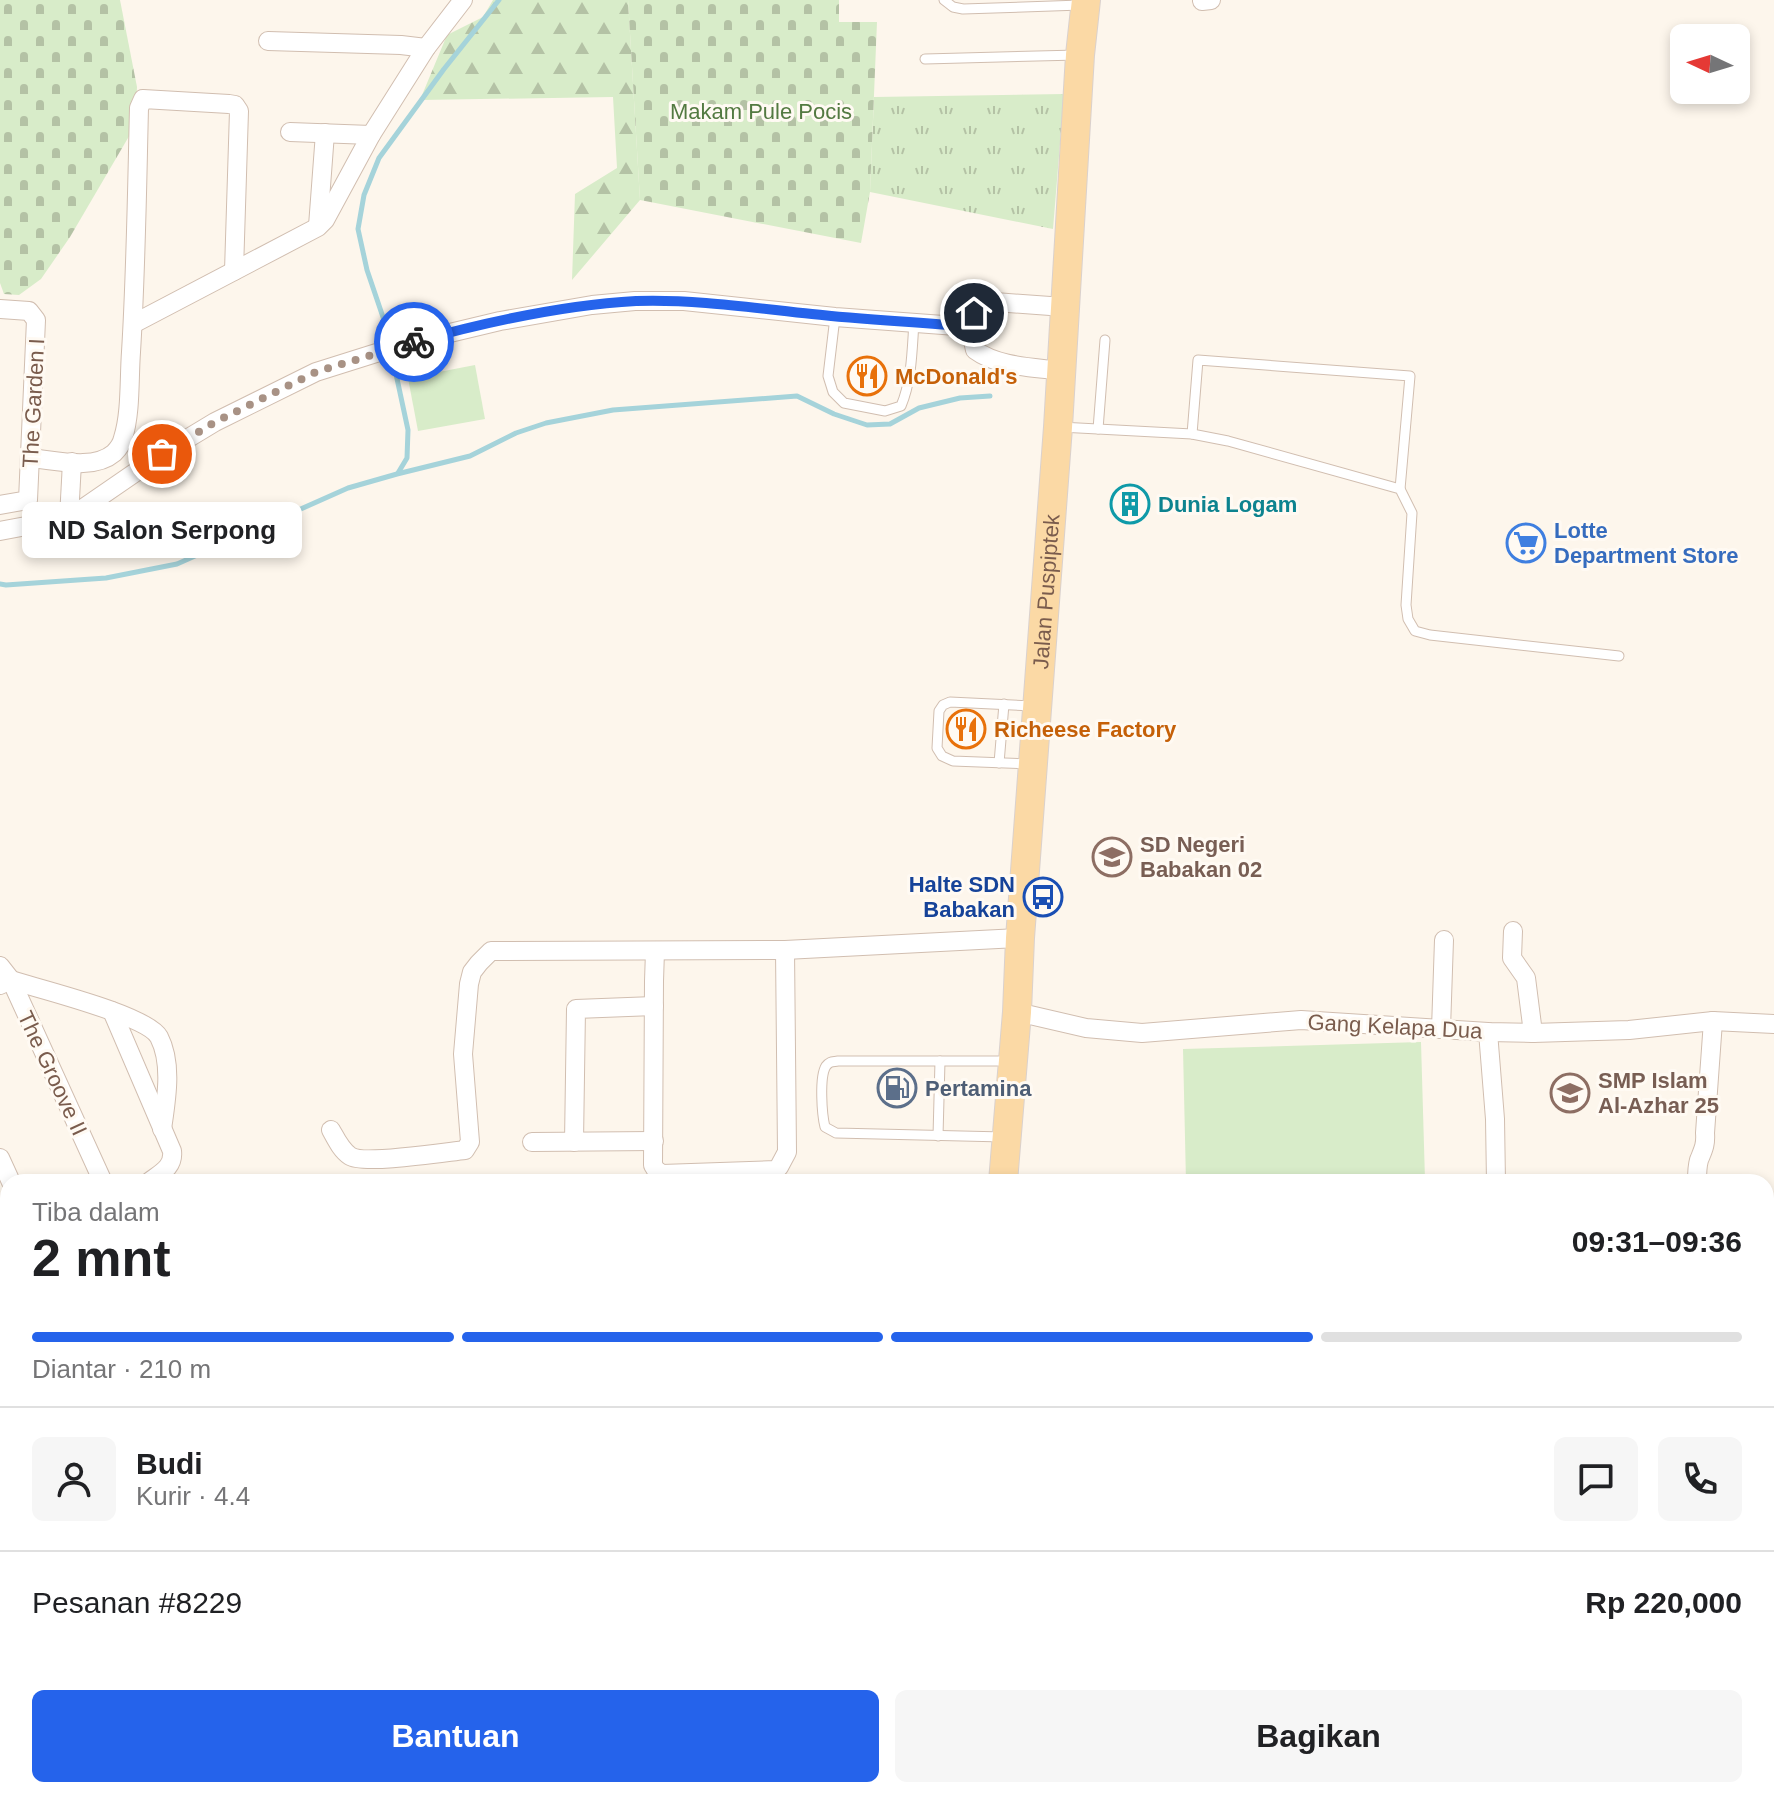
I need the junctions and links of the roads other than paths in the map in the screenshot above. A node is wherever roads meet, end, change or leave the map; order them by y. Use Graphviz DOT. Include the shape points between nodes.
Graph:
graph roads {
  1 [pos="463,0"];
  2 [pos="944,0"];
  3 [pos="1086,2"];
  4 [pos="268,41"];
  5 [pos="426,48"];
  6 [pos="1080,55"];
  7 [pos="925,59"];
  8 [pos="290,132"];
  9 [pos="325,133"];
  10 [pos="371,135"];
  11 [pos="318,227"];
  12 [pos="234,271"];
  13 [pos="1064,307"];
  14 [pos="0,309"];
  15 [pos="835,317"];
  16 [pos="914,322"];
  17 [pos="133,324"];
  18 [pos="970,327"];
  19 [pos="1105,340"];
  20 [pos="1061,371"];
  21 [pos="1058,427"];
  22 [pos="1098,429"];
  23 [pos="1192,434"];
  24 [pos="30,458"];
  25 [pos="72,462"];
  26 [pos="1400,489"];
  27 [pos="0,505"];
  28 [pos="69,518"];
  29 [pos="0,531"];
  30 [pos="1619,656"];
  31 [pos="1004,704"];
  32 [pos="1037,707"];
  33 [pos="999,763"];
  34 [pos="1033,764"];
  35 [pos="1513,931"];
  36 [pos="1020,938"];
  37 [pos="1444,940"];
  38 [pos="785,950"];
  39 [pos="655,951"];
  40 [pos="4,977"];
  41 [pos="654,1006"];
  42 [pos="112,1011"];
  43 [pos="1017,1012"];
  44 [pos="1774,1020"];
  45 [pos="1713,1021"];
  46 [pos="1441,1029"];
  47 [pos="1488,1032"];
  48 [pos="1533,1033"];
  49 [pos="940,1061"];
  50 [pos="1013,1061"];
  51 [pos="162,1129"];
  52 [pos="331,1130"];
  53 [pos="938,1136"];
  54 [pos="1007,1137"];
  55 [pos="654,1141"];
  56 [pos="532,1142"];
  57 [pos="574,1142"];
  58 [pos="99,1174"];
  59 [pos="159,1174"];
  60 [pos="1004,1174"];
  61 [pos="1496,1174"];
  62 [pos="1698,1174"];
  1 -- 5 [label="street"];
  2 -- 3 [label="lane" via="963,9"];
  3 -- 6 [label="main road, Jalan Puspiptek"];
  4 -- 5 [label="street"];
  5 -- 10 [label="street"];
  6 -- 7 [label="lane"];
  6 -- 13 [label="main road, Jalan Puspiptek"];
  8 -- 9 [label="street"];
  9 -- 10 [label="street"];
  9 -- 11 [label="street"];
  10 -- 11 [label="street"];
  11 -- 12 [label="street"];
  12 -- 17 [label="street"];
  12 -- 17 [label="street" via="239,111 229,104 143,99"];
  13 -- 18 [label="street" via="995,302 974,313"];
  13 -- 20 [label="main road, Jalan Puspiptek"];
  14 -- 24 [label="street, The Garden I" via="29,311 36,320"];
  15 -- 16 [label="street"];
  15 -- 16 [label="lane" via="828,376 833,392 844,403 885,411 901,406 904,398"];
  15 -- 28 [label="street" via="635,301 446,333 316,372 215,422"];
  16 -- 18 [label="street"];
  17 -- 25 [label="street" via="123,440 104,460"];
  18 -- 20 [label="street" via="975,350 984,356"];
  19 -- 22 [label="lane"];
  20 -- 21 [label="main road, Jalan Puspiptek"];
  21 -- 22 [label="lane"];
  21 -- 32 [label="main road, Jalan Puspiptek"];
  22 -- 23 [label="lane"];
  23 -- 26 [label="lane"];
  23 -- 26 [label="lane" via="1198,360 1410,376"];
  24 -- 25 [label="street"];
  24 -- 27 [label="street, The Garden I" via="28,500"];
  25 -- 28 [label="street"];
  26 -- 30 [label="lane" via="1412,513 1406,605 1415,631"];
  28 -- 29 [label="street"];
  31 -- 32 [label="lane"];
  31 -- 33 [label="lane"];
  31 -- 33 [label="lane" via="950,702 939,711 937,748 942,756"];
  32 -- 34 [label="main road, Jalan Puspiptek"];
  33 -- 34 [label="lane"];
  34 -- 36 [label="main road, Jalan Puspiptek"];
  35 -- 48 [label="street" via="1512,958 1526,978"];
  36 -- 38 [label="street"];
  36 -- 43 [label="main road, Jalan Puspiptek"];
  37 -- 46 [label="street"];
  38 -- 39 [label="street"];
  38 -- 55 [label="street" via="787,1152 779,1167 662,1174 653,1165"];
  39 -- 41 [label="street"];
  39 -- 52 [label="street" via="486,954 472,972 463,1037 470,1142 465,1150 355,1158"];
  40 -- 42 [label="street"];
  40 -- 58 [label="street, The Groove II"];
  41 -- 55 [label="street"];
  41 -- 57 [label="street" via="576,1009"];
  42 -- 51 [label="street"];
  42 -- 51 [label="street" via="159,1036 166,1064"];
  43 -- 46 [label="street, Gang Kelapa Dua" via="1086,1028 1142,1033 1301,1020"];
  43 -- 50 [label="main road, Jalan Puspiptek"];
  44 -- 45 [label="street, Gang Kelapa Dua"];
  45 -- 48 [label="street, Gang Kelapa Dua"];
  45 -- 62 [label="street" via="1705,1142"];
  46 -- 47 [label="street, Gang Kelapa Dua"];
  47 -- 48 [label="street, Gang Kelapa Dua"];
  47 -- 61 [label="street"];
  49 -- 50 [label="lane"];
  49 -- 53 [label="lane"];
  49 -- 53 [label="lane" via="830,1062 822,1082 825,1127 836,1133"];
  50 -- 54 [label="main road, Jalan Puspiptek"];
  51 -- 59 [label="street" via="173,1158"];
  53 -- 54 [label="lane"];
  54 -- 60 [label="main road, Jalan Puspiptek"];
  55 -- 57 [label="street"];
  56 -- 57 [label="street"];
}
